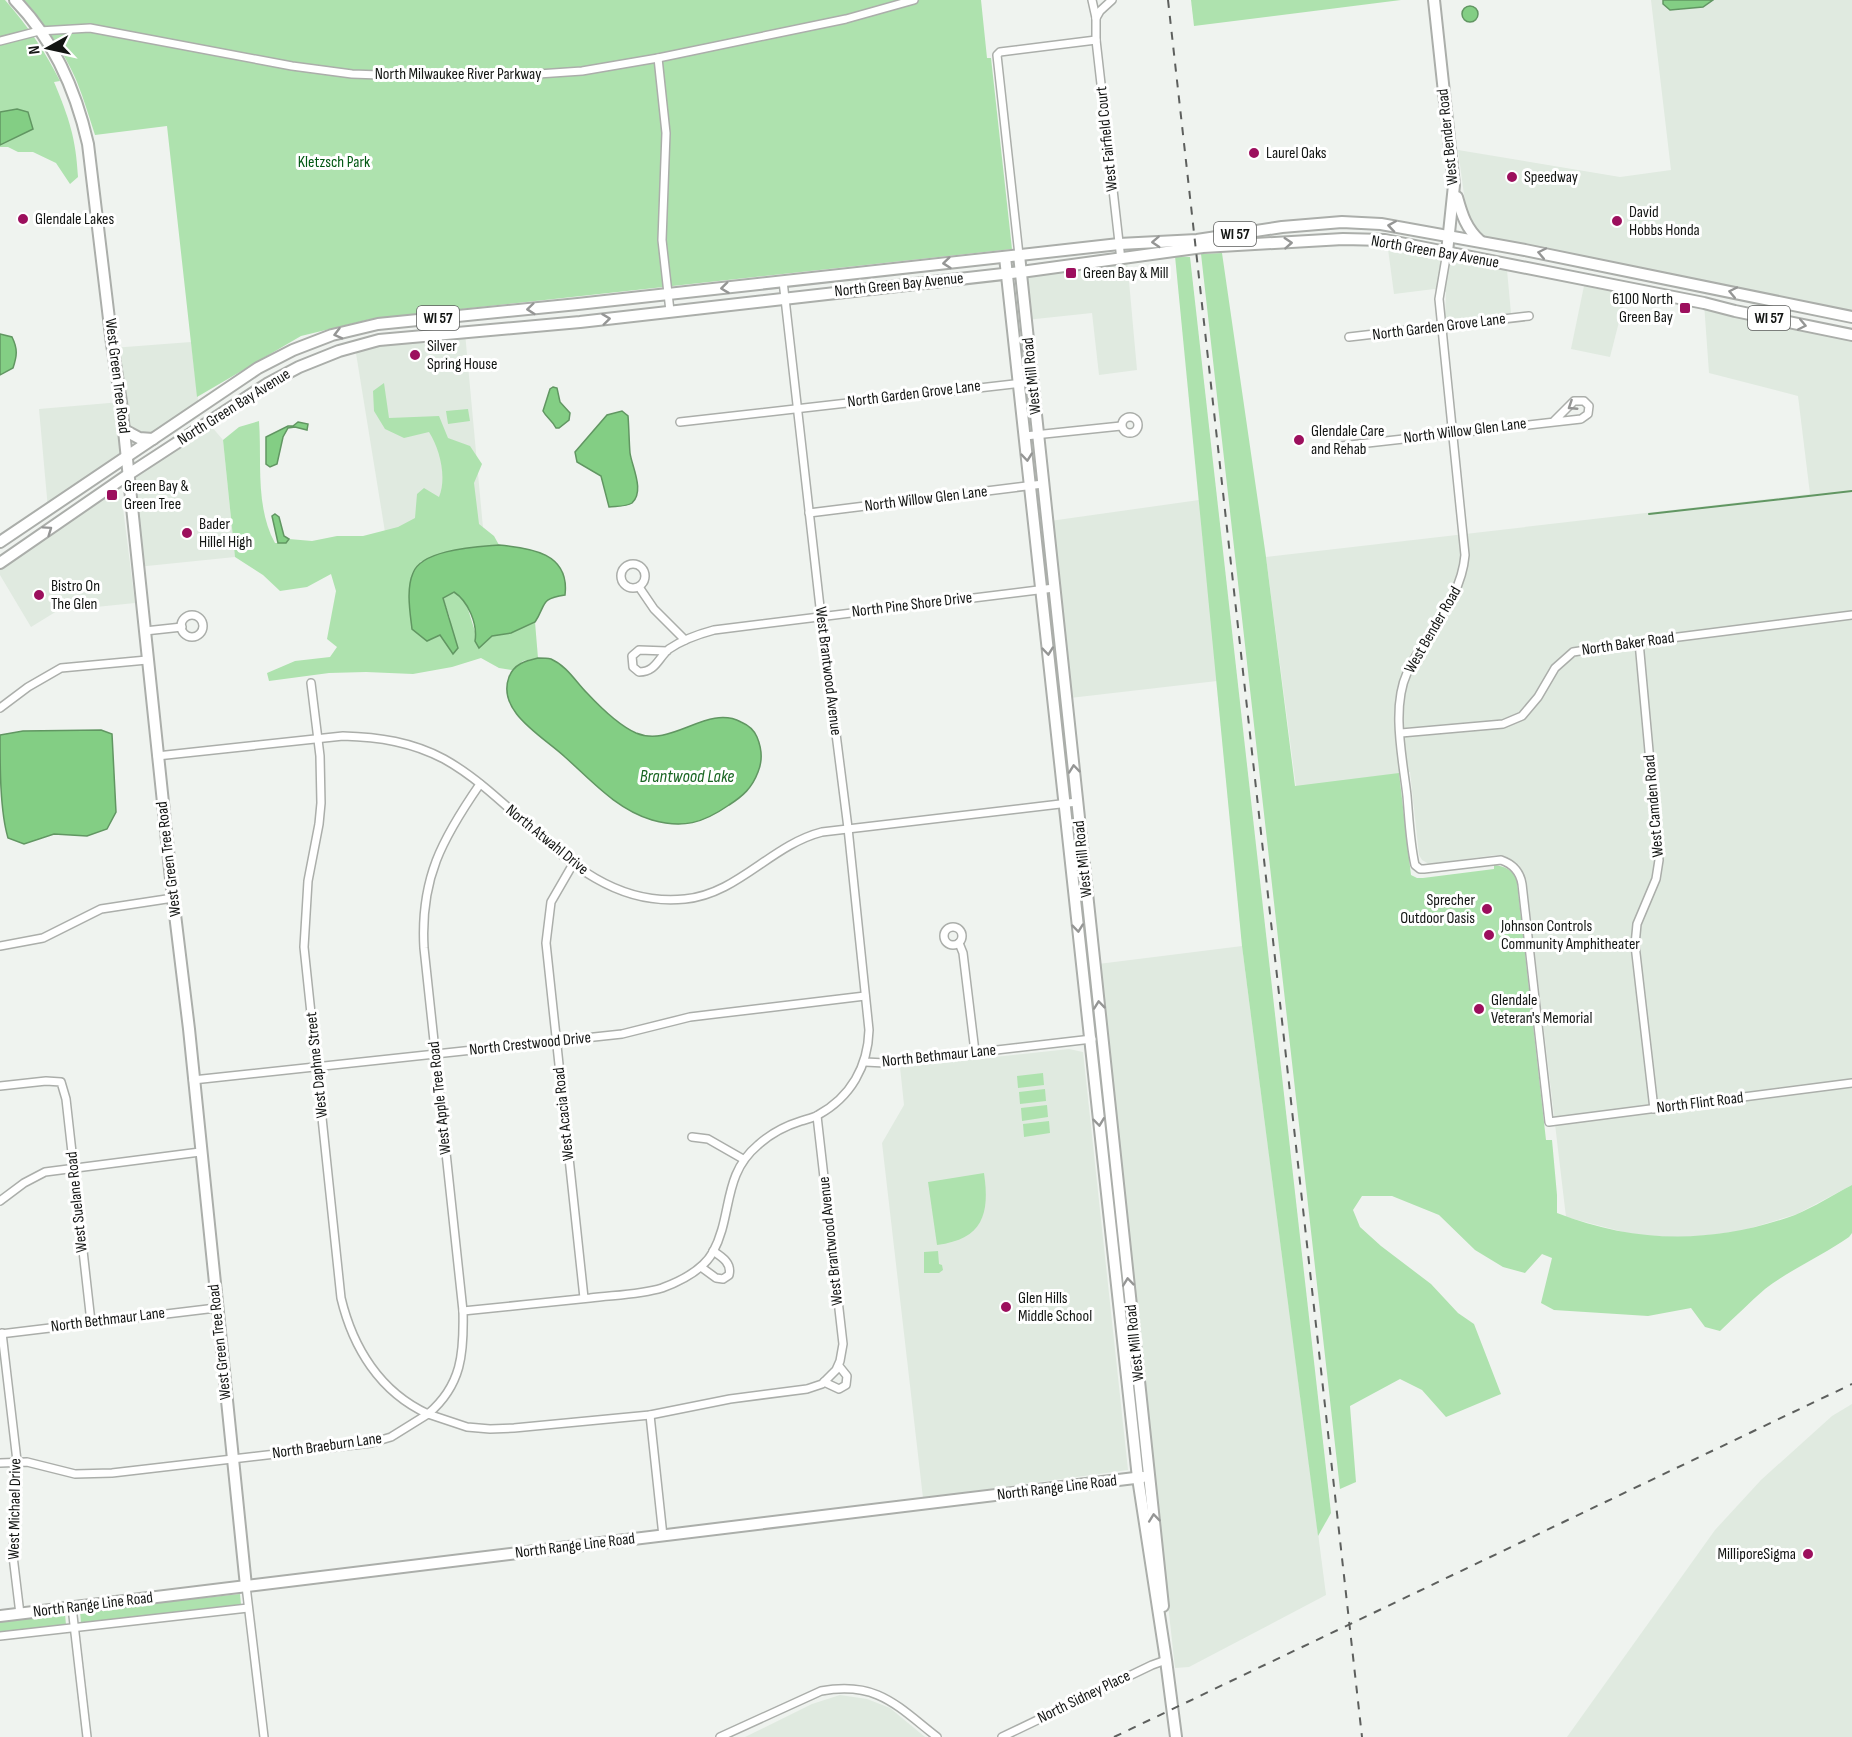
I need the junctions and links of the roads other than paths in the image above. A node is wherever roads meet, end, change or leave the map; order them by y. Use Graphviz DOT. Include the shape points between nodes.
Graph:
graph roads {
  1 [pos="15,0"];
  2 [pos="914,0"];
  3 [pos="1092,0"];
  4 [pos="1112,0"];
  5 [pos="1434,0"];
  6 [pos="1096,18"];
  7 [pos="39,31"];
  8 [pos="1096,40"];
  9 [pos="0,41"];
  10 [pos="658,58"];
  11 [pos="1454,185"];
  12 [pos="1450,235"];
  13 [pos="1480,241"];
  14 [pos="1119,244"];
  15 [pos="1447,252"];
  16 [pos="1019,255"];
  17 [pos="1005,257"];
  18 [pos="1121,260"];
  19 [pos="1021,272"];
  20 [pos="1007,274"];
  21 [pos="783,281"];
  22 [pos="668,294"];
  23 [pos="785,298"];
  24 [pos="670,311"];
  25 [pos="1838,314"];
  26 [pos="1529,316"];
  27 [pos="1852,317"];
  28 [pos="1852,323"];
  29 [pos="1441,326"];
  30 [pos="1834,332"];
  31 [pos="1851,335"];
  32 [pos="1350,337"];
  33 [pos="1019,382"];
  34 [pos="1032,382"];
  35 [pos="797,408"];
  36 [pos="1554,421"];
  37 [pos="680,422"];
  38 [pos="1121,426"];
  39 [pos="124,430"];
  40 [pos="1453,432"];
  41 [pos="1038,435"];
  42 [pos="1025,436"];
  43 [pos="153,439"];
  44 [pos="1341,446"];
  45 [pos="126,456"];
  46 [pos="129,474"];
  47 [pos="1043,484"];
  48 [pos="1030,486"];
  49 [pos="809,513"];
  50 [pos="0,542"];
  51 [pos="0,563"];
  52 [pos="639,586"];
  53 [pos="1054,588"];
  54 [pos="1041,590"];
  55 [pos="1852,615"];
  56 [pos="821,616"];
  57 [pos="182,627"];
  58 [pos="145,631"];
  59 [pos="685,640"];
  60 [pos="1639,642"];
  61 [pos="666,651"];
  62 [pos="147,660"];
  63 [pos="312,683"];
  64 [pos="0,708"];
  65 [pos="1401,733"];
  66 [pos="318,738"];
  67 [pos="158,756"];
  68 [pos="480,784"];
  69 [pos="1077,802"];
  70 [pos="1064,803"];
  71 [pos="848,828"];
  72 [pos="573,864"];
  73 [pos="173,898"];
  74 [pos="959,943"];
  75 [pos="0,946"];
  76 [pos="865,996"];
  77 [pos="1102,1038"];
  78 [pos="1089,1040"];
  79 [pos="557,1041"];
  80 [pos="975,1052"];
  81 [pos="435,1054"];
  82 [pos="865,1062"];
  83 [pos="317,1067"];
  84 [pos="194,1080"];
  85 [pos="1852,1083"];
  86 [pos="0,1086"];
  87 [pos="1654,1109"];
  88 [pos="817,1116"];
  89 [pos="1549,1122"];
  90 [pos="692,1137"];
  91 [pos="200,1152"];
  92 [pos="743,1159"];
  93 [pos="74,1167"];
  94 [pos="0,1201"];
  95 [pos="713,1251"];
  96 [pos="701,1267"];
  97 [pos="584,1298"];
  98 [pos="216,1308"];
  99 [pos="463,1311"];
  100 [pos="91,1322"];
  101 [pos="1,1334"];
  102 [pos="838,1366"];
  103 [pos="824,1382"];
  104 [pos="428,1414"];
  105 [pos="650,1415"];
  106 [pos="232,1458"];
  107 [pos="17,1461"];
  108 [pos="0,1463"];
  109 [pos="1150,1476"];
  110 [pos="1138,1478"];
  111 [pos="663,1536"];
  112 [pos="246,1586"];
  113 [pos="72,1606"];
  114 [pos="248,1608"];
  115 [pos="20,1614"];
  116 [pos="0,1616"];
  117 [pos="74,1627"];
  118 [pos="0,1636"];
  119 [pos="1166,1660"];
  120 [pos="87,1737"];
  121 [pos="264,1737"];
  122 [pos="720,1737"];
  123 [pos="937,1737"];
  124 [pos="1002,1737"];
  125 [pos="1176,1737"];
  1 -- 7 [label="main road, West Green Tree Road"];
  2 -- 10 [label="street, North Milwaukee River Parkway" via="836,21"];
  3 -- 6 [label="street, West Fairfield Court"];
  4 -- 6 [label="street"];
  5 -- 11 [label="main road, West Bender Road"];
  6 -- 8 [label="street, West Fairfield Court"];
  7 -- 9 [label="street, North Milwaukee River Parkway"];
  7 -- 10 [label="street, North Milwaukee River Parkway" via="90,28 352,74 548,74"];
  7 -- 39 [label="main road, West Green Tree Road" via="70,84 88,144"];
  8 -- 14 [label="street, West Fairfield Court"];
  8 -- 16 [label="street, West Mill Road" via="1000,52 996,59"];
  10 -- 22 [label="street" via="666,133 662,232"];
  11 -- 12 [label="main road, West Bender Road"];
  11 -- 13 [label="main road" via="1464,220"];
  12 -- 13 [label="main road, North Green Bay Avenue / WI 57"];
  12 -- 14 [label="main road, North Green Bay Avenue / WI 57, one-way" via="1342,222 1197,240"];
  12 -- 15 [label="main road, West Bender Road"];
  25 -- 13 [label="main road, North Green Bay Avenue / WI 57, one-way"];
  14 -- 16 [label="main road, North Green Bay Avenue / WI 57"];
  14 -- 18 [label="street, West Fairfield Court"];
  18 -- 15 [label="main road, North Green Bay Avenue / WI 57, one-way" via="1203,247 1342,239 1385,240"];
  15 -- 29 [label="street, West Bender Road" via="1440,286"];
  15 -- 30 [label="main road, North Green Bay Avenue / WI 57, one-way"];
  16 -- 17 [label="main road, North Green Bay Avenue / WI 57"];
  16 -- 19 [label="main road, West Mill Road"];
  17 -- 20 [label="main road, West Mill Road"];
  17 -- 21 [label="main road, North Green Bay Avenue / WI 57, one-way"];
  18 -- 19 [label="main road, North Green Bay Avenue / WI 57"];
  19 -- 20 [label="main road, North Green Bay Avenue / WI 57"];
  19 -- 34 [label="main road, West Mill Road"];
  20 -- 23 [label="main road, North Green Bay Avenue / WI 57"];
  20 -- 33 [label="main road, West Mill Road"];
  21 -- 22 [label="main road, North Green Bay Avenue / WI 57, one-way"];
  21 -- 23 [label="street, West Brantwood Avenue"];
  22 -- 24 [label="street"];
  22 -- 43 [label="main road, North Green Bay Avenue / WI 57, one-way" via="378,324 332,335 258,368"];
  23 -- 24 [label="main road, North Green Bay Avenue / WI 57"];
  23 -- 35 [label="street, West Brantwood Avenue"];
  46 -- 24 [label="main road, North Green Bay Avenue / WI 57, one-way" via="267,384 339,351 380,340"];
  25 -- 27 [label="main road, North Green Bay Avenue / WI 57"];
  25 -- 30 [label="main road"];
  26 -- 29 [label="street, North Garden Grove Lane"];
  28 -- 31 [label="main road"];
  29 -- 32 [label="street, North Garden Grove Lane"];
  29 -- 40 [label="street, West Bender Road"];
  30 -- 31 [label="main road, North Green Bay Avenue / WI 57"];
  33 -- 34 [label="street, North Garden Grove Lane"];
  33 -- 35 [label="street, North Garden Grove Lane"];
  33 -- 42 [label="main road, West Mill Road"];
  34 -- 41 [label="main road, West Mill Road"];
  35 -- 37 [label="street, North Garden Grove Lane"];
  35 -- 49 [label="street, West Brantwood Avenue"];
  36 -- 36 [label="street, North Willow Glen Lane, one-way" via="1584,418 1589,406 1584,401 1574,402"];
  36 -- 40 [label="street, North Willow Glen Lane"];
  38 -- 41 [label="street"];
  39 -- 43 [label="main road" via="139,438"];
  39 -- 45 [label="main road, West Green Tree Road"];
  40 -- 44 [label="street, North Willow Glen Lane"];
  40 -- 65 [label="street, West Bender Road" via="1466,542 1464,567 1455,594 1407,672 1400,699"];
  41 -- 42 [label="street"];
  41 -- 47 [label="main road, West Mill Road"];
  42 -- 48 [label="main road, West Mill Road, one-way"];
  43 -- 45 [label="main road, North Green Bay Avenue / WI 57"];
  45 -- 46 [label="main road, West Green Tree Road"];
  45 -- 50 [label="main road, North Green Bay Avenue / WI 57"];
  51 -- 46 [label="main road, North Green Bay Avenue / WI 57, one-way"];
  46 -- 58 [label="main road, West Green Tree Road"];
  47 -- 48 [label="street, North Willow Glen Lane"];
  47 -- 53 [label="main road, West Mill Road"];
  48 -- 49 [label="street, North Willow Glen Lane"];
  48 -- 54 [label="main road, West Mill Road"];
  49 -- 56 [label="street, West Brantwood Avenue"];
  52 -- 59 [label="street" via="654,609"];
  53 -- 54 [label="street, North Pine Shore Drive"];
  69 -- 53 [label="main road, West Mill Road, one-way"];
  54 -- 56 [label="street, North Pine Shore Drive"];
  54 -- 70 [label="main road, West Mill Road, one-way"];
  55 -- 60 [label="street, North Baker Road"];
  56 -- 59 [label="street, North Pine Shore Drive" via="714,630"];
  56 -- 71 [label="street, West Brantwood Avenue"];
  57 -- 58 [label="street"];
  58 -- 62 [label="main road, West Green Tree Road"];
  59 -- 61 [label="street, North Pine Shore Drive"];
  60 -- 65 [label="street, North Baker Road" via="1573,652 1556,668 1522,716 1503,724"];
  60 -- 87 [label="street, West Camden Road" via="1659,860 1656,879 1637,924 1635,945"];
  61 -- 61 [label="street, North Pine Shore Drive" via="639,650 632,656 633,667 639,672 648,671"];
  62 -- 64 [label="street" via="61,668"];
  62 -- 67 [label="main road, West Green Tree Road"];
  63 -- 66 [label="street, West Daphne Street"];
  65 -- 89 [label="street, West Bender Road" via="1418,868 1501,860 1515,868 1521,878"];
  66 -- 67 [label="street, North Atwahl Drive"];
  66 -- 68 [label="street, North Atwahl Drive" via="369,736 403,743 445,760"];
  66 -- 83 [label="street, West Daphne Street" via="321,803 304,928"];
  67 -- 73 [label="main road, West Green Tree Road"];
  68 -- 72 [label="street, North Atwahl Drive"];
  68 -- 81 [label="street, West Apple Tree Road" via="449,831 426,896 424,939"];
  69 -- 70 [label="street, North Atwahl Drive"];
  77 -- 69 [label="main road, West Mill Road, one-way"];
  70 -- 71 [label="street, North Atwahl Drive"];
  70 -- 78 [label="main road, West Mill Road, one-way"];
  71 -- 72 [label="street, North Atwahl Drive" via="808,836 722,889 688,899 662,901 628,895"];
  71 -- 76 [label="street, West Brantwood Avenue"];
  72 -- 79 [label="street, West Acacia Road" via="550,902 546,943"];
  73 -- 75 [label="street" via="101,909 43,938"];
  73 -- 84 [label="main road, West Green Tree Road"];
  74 -- 80 [label="street"];
  76 -- 79 [label="street, North Crestwood Drive" via="690,1017 622,1034"];
  76 -- 82 [label="street, West Brantwood Avenue" via="869,1030"];
  77 -- 78 [label="street, North Bethmaur Lane"];
  109 -- 77 [label="main road, West Mill Road, one-way"];
  78 -- 80 [label="street, North Bethmaur Lane"];
  78 -- 110 [label="main road, West Mill Road, one-way"];
  79 -- 81 [label="street, North Crestwood Drive"];
  79 -- 97 [label="street, West Acacia Road"];
  80 -- 82 [label="street, North Bethmaur Lane"];
  81 -- 83 [label="street, North Crestwood Drive"];
  81 -- 99 [label="street, West Apple Tree Road"];
  82 -- 88 [label="street, North Bethmaur Lane" via="847,1092"];
  83 -- 84 [label="street, North Crestwood Drive"];
  83 -- 104 [label="street, West Daphne Street" via="341,1298 350,1330 376,1374 410,1404"];
  84 -- 91 [label="main road, West Green Tree Road"];
  85 -- 87 [label="street, North Flint Road"];
  86 -- 93 [label="street, West Suelane Road" via="61,1082"];
  87 -- 89 [label="street, North Flint Road"];
  88 -- 92 [label="street, North Bethmaur Lane" via="783,1128"];
  88 -- 102 [label="street, West Brantwood Avenue" via="842,1336"];
  90 -- 92 [label="street" via="708,1139"];
  91 -- 93 [label="street"];
  91 -- 98 [label="main road, West Green Tree Road"];
  92 -- 95 [label="street, North Bethmaur Lane"];
  93 -- 94 [label="street" via="45,1172"];
  93 -- 100 [label="street, West Suelane Road"];
  95 -- 96 [label="street, North Bethmaur Lane"];
  95 -- 96 [label="street" via="727,1263 729,1275 716,1278"];
  96 -- 97 [label="street, North Bethmaur Lane" via="673,1284 651,1291"];
  97 -- 99 [label="street, North Bethmaur Lane"];
  98 -- 100 [label="street, North Bethmaur Lane"];
  98 -- 106 [label="main road, West Green Tree Road"];
  99 -- 104 [label="street, West Apple Tree Road" via="459,1366 448,1393"];
  100 -- 101 [label="street, North Bethmaur Lane"];
  101 -- 107 [label="street, West Michael Drive"];
  102 -- 103 [label="street"];
  102 -- 103 [label="street" via="847,1376 846,1385 839,1389"];
  103 -- 105 [label="street" via="807,1389"];
  104 -- 105 [label="street" via="467,1427 490,1429"];
  104 -- 106 [label="street, North Braeburn Lane" via="391,1437 371,1443"];
  105 -- 111 [label="street"];
  106 -- 107 [label="street, North Braeburn Lane" via="100,1474 59,1471"];
  106 -- 112 [label="main road, West Green Tree Road"];
  107 -- 108 [label="street, North Braeburn Lane"];
  107 -- 115 [label="street, West Michael Drive" via="13,1556"];
  109 -- 110 [label="main road, North Range Line Road"];
  119 -- 109 [label="main road, West Mill Road, one-way"];
  110 -- 111 [label="main road, North Range Line Road"];
  110 -- 119 [label="main road, West Mill Road"];
  111 -- 112 [label="main road, North Range Line Road"];
  112 -- 113 [label="main road, North Range Line Road"];
  112 -- 114 [label="street, West Green Tree Road"];
  113 -- 115 [label="main road, North Range Line Road"];
  113 -- 117 [label="street"];
  114 -- 117 [label="street"];
  114 -- 121 [label="street, West Green Tree Road"];
  115 -- 116 [label="main road, North Range Line Road"];
  117 -- 118 [label="street"];
  117 -- 120 [label="street"];
  119 -- 124 [label="street, North Sidney Place"];
  119 -- 125 [label="main road, West Mill Road"];
  122 -- 123 [label="street" via="821,1691 858,1688 893,1702"];
}
